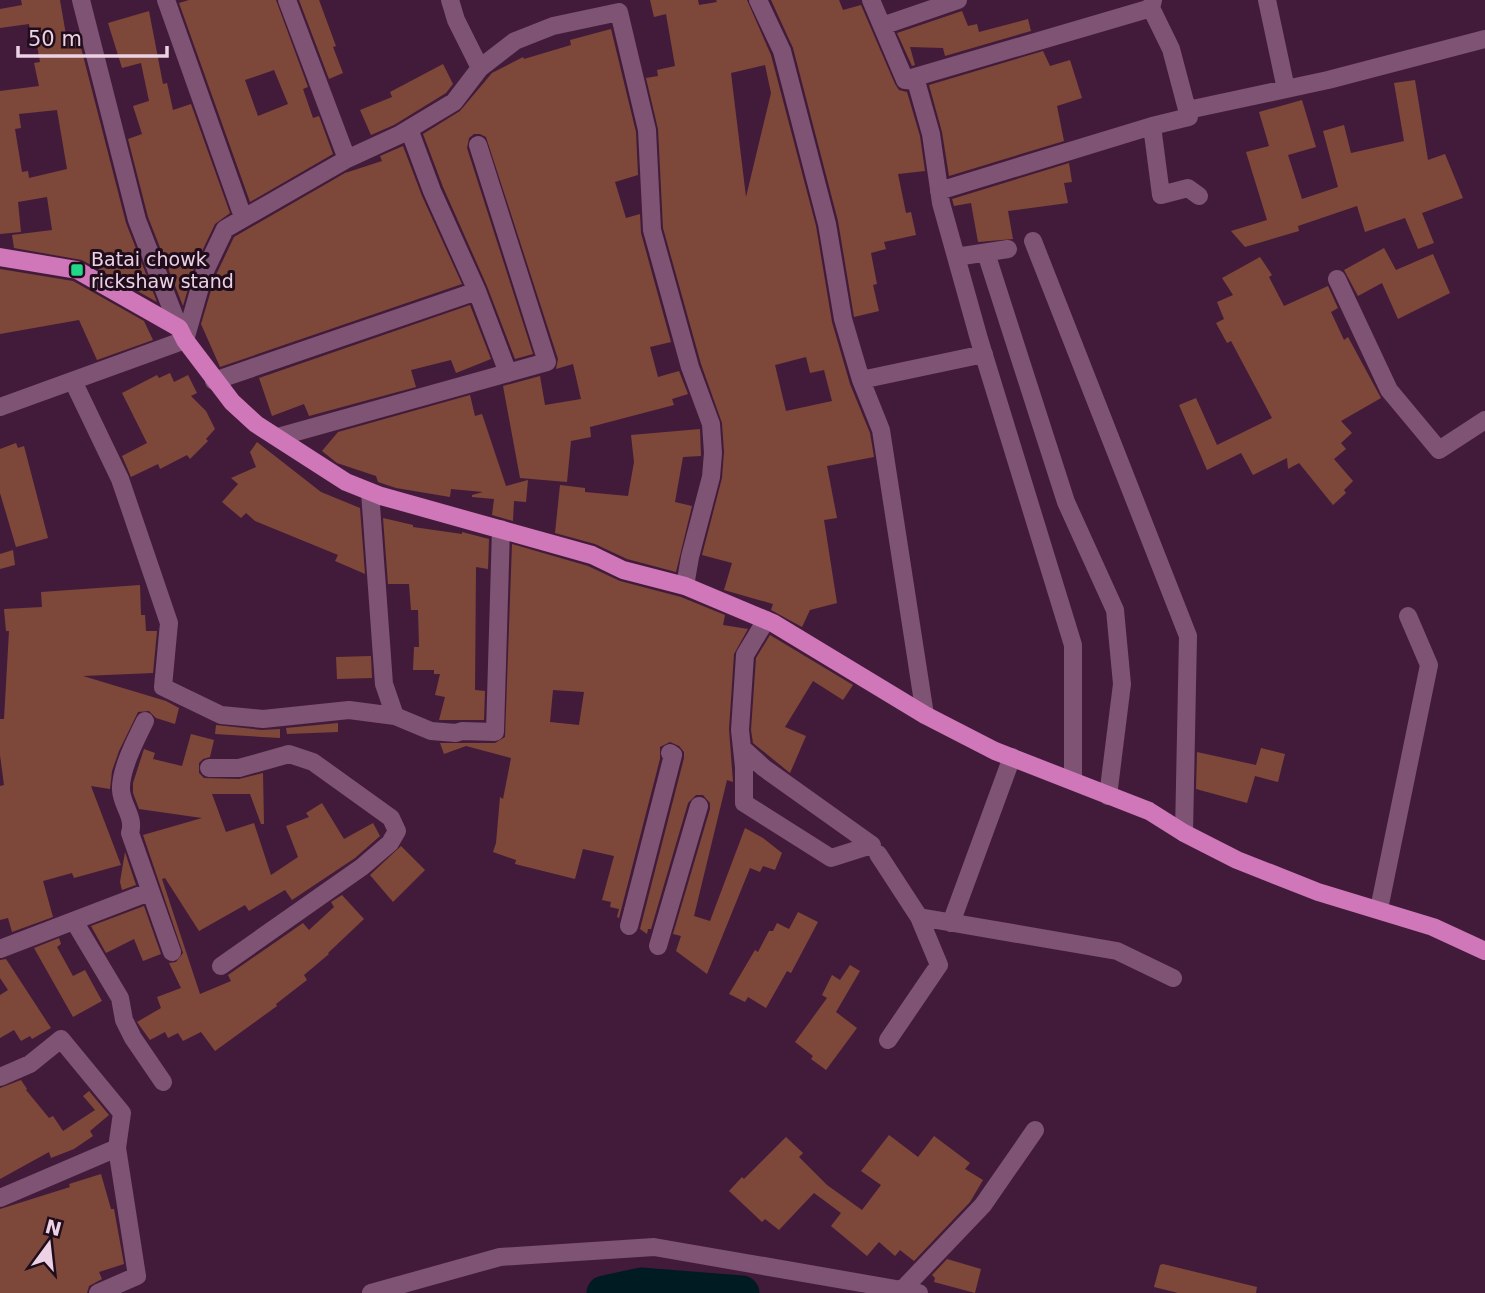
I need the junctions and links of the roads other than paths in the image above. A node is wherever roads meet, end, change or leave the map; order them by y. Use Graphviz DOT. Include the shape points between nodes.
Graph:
graph roads {
  1 [pos="81,0"];
  2 [pos="166,0"];
  3 [pos="287,0"];
  4 [pos="450,0"];
  5 [pos="758,0"];
  6 [pos="871,0"];
  7 [pos="958,0"];
  8 [pos="1267,0"];
  9 [pos="1152,4"];
  10 [pos="882,26"];
  11 [pos="1485,39"];
  12 [pos="480,68"];
  13 [pos="905,80"];
  14 [pos="1286,89"];
  15 [pos="1188,110"];
  16 [pos="1152,126"];
  17 [pos="409,129"];
  18 [pos="478,145"];
  19 [pos="347,159"];
  20 [pos="939,191"];
  21 [pos="1199,195"];
  22 [pos="243,217"];
  23 [pos="1033,241"];
  24 [pos="1008,249"];
  25 [pos="986,253"];
  26 [pos="0,257"];
  27 [pos="956,257"];
  28 [pos="1337,279"];
  29 [pos="477,291"];
  30 [pos="182,334"];
  31 [pos="984,354"];
  32 [pos="508,373"];
  33 [pos="861,380"];
  34 [pos="73,381"];
  35 [pos="215,381"];
  36 [pos="0,407"];
  37 [pos="1485,420"];
  38 [pos="278,437"];
  39 [pos="370,492"];
  40 [pos="501,528"];
  41 [pos="685,586"];
  42 [pos="1408,616"];
  43 [pos="766,620"];
  44 [pos="925,715"];
  45 [pos="395,716"];
  46 [pos="145,721"];
  47 [pos="743,749"];
  48 [pos="670,753"];
  49 [pos="1012,757"];
  50 [pos="209,768"];
  51 [pos="1073,781"];
  52 [pos="1108,796"];
  53 [pos="699,806"];
  54 [pos="1184,833"];
  55 [pos="878,854"];
  56 [pos="149,892"];
  57 [pos="1379,909"];
  58 [pos="919,917"];
  59 [pos="74,920"];
  60 [pos="951,923"];
  61 [pos="629,926"];
  62 [pos="658,946"];
  63 [pos="0,949"];
  64 [pos="172,951"];
  65 [pos="1485,951"];
  66 [pos="220,966"];
  67 [pos="1173,978"];
  68 [pos="888,1040"];
  69 [pos="0,1077"];
  70 [pos="163,1082"];
  71 [pos="1035,1130"];
  72 [pos="117,1148"];
  73 [pos="0,1198"];
  74 [pos="911,1292"];
  75 [pos="98,1293"];
  76 [pos="371,1293"];
  1 -- 30 [label="street" via="137,220"];
  2 -- 22 [label="street"];
  3 -- 19 [label="street"];
  4 -- 12 [label="street"];
  5 -- 33 [label="street" via="782,51 810,154 843,319"];
  6 -- 10 [label="street"];
  7 -- 10 [label="street"];
  8 -- 14 [label="street"];
  9 -- 13 [label="street"];
  9 -- 15 [label="street" via="1171,49"];
  10 -- 13 [label="street"];
  11 -- 14 [label="street"];
  12 -- 17 [label="street" via="454,102"];
  12 -- 41 [label="street" via="515,41 553,26 619,12 646,130 652,230 711,424 711,477"];
  13 -- 20 [label="street" via="916,81 931,134"];
  14 -- 15 [label="street"];
  15 -- 16 [label="street" via="1189,117"];
  16 -- 20 [label="street"];
  16 -- 21 [label="street" via="1161,195 1188,188"];
  17 -- 19 [label="street"];
  17 -- 29 [label="street"];
  18 -- 32 [label="street" via="547,362"];
  19 -- 22 [label="street"];
  20 -- 27 [label="street"];
  22 -- 30 [label="street" via="225,229"];
  23 -- 54 [label="street" via="1188,636"];
  24 -- 25 [label="street"];
  25 -- 27 [label="street"];
  25 -- 52 [label="street" via="1066,502 1115,610 1122,684"];
  26 -- 30 [label="main road" via="76,271"];
  27 -- 31 [label="street"];
  28 -- 37 [label="street" via="1389,390 1439,450"];
  29 -- 32 [label="street"];
  29 -- 35 [label="street"];
  30 -- 34 [label="street"];
  30 -- 35 [label="main road"];
  31 -- 33 [label="street"];
  31 -- 51 [label="street" via="1073,645"];
  32 -- 38 [label="street"];
  33 -- 44 [label="street" via="881,430"];
  34 -- 36 [label="street"];
  34 -- 45 [label="street" via="120,480 169,623 163,687 221,715 263,719 349,710"];
  35 -- 38 [label="main road" via="256,424"];
  38 -- 39 [label="main road" via="316,465"];
  39 -- 40 [label="main road"];
  39 -- 45 [label="street" via="384,684"];
  40 -- 41 [label="main road"];
  40 -- 45 [label="street" via="495,732 431,730"];
  41 -- 43 [label="main road"];
  42 -- 57 [label="street" via="1429,665"];
  43 -- 44 [label="main road"];
  43 -- 47 [label="street" via="745,655"];
  44 -- 49 [label="main road"];
  46 -- 56 [label="street" via="122,774 121,791"];
  47 -- 47 [label="street" via="744,803 831,858 872,845"];
  48 -- 61 [label="street"];
  49 -- 51 [label="main road"];
  49 -- 60 [label="street"];
  50 -- 66 [label="street" via="239,768 289,754 313,762 391,818 397,831 362,867"];
  51 -- 52 [label="main road"];
  52 -- 54 [label="main road" via="1149,811"];
  53 -- 62 [label="street"];
  54 -- 57 [label="main road" via="1318,892"];
  55 -- 58 [label="street"];
  56 -- 59 [label="street"];
  56 -- 64 [label="street"];
  57 -- 65 [label="main road"];
  58 -- 60 [label="street"];
  58 -- 68 [label="street" via="939,965"];
  59 -- 63 [label="street"];
  59 -- 70 [label="street" via="120,998 133,1038"];
  60 -- 67 [label="street" via="1117,951"];
  69 -- 72 [label="street" via="30,1064 61,1039 122,1113"];
  71 -- 74 [label="street" via="983,1205"];
  72 -- 73 [label="street"];
  72 -- 75 [label="street" via="137,1276"];
  74 -- 76 [label="street" via="654,1247 500,1257"];
}
